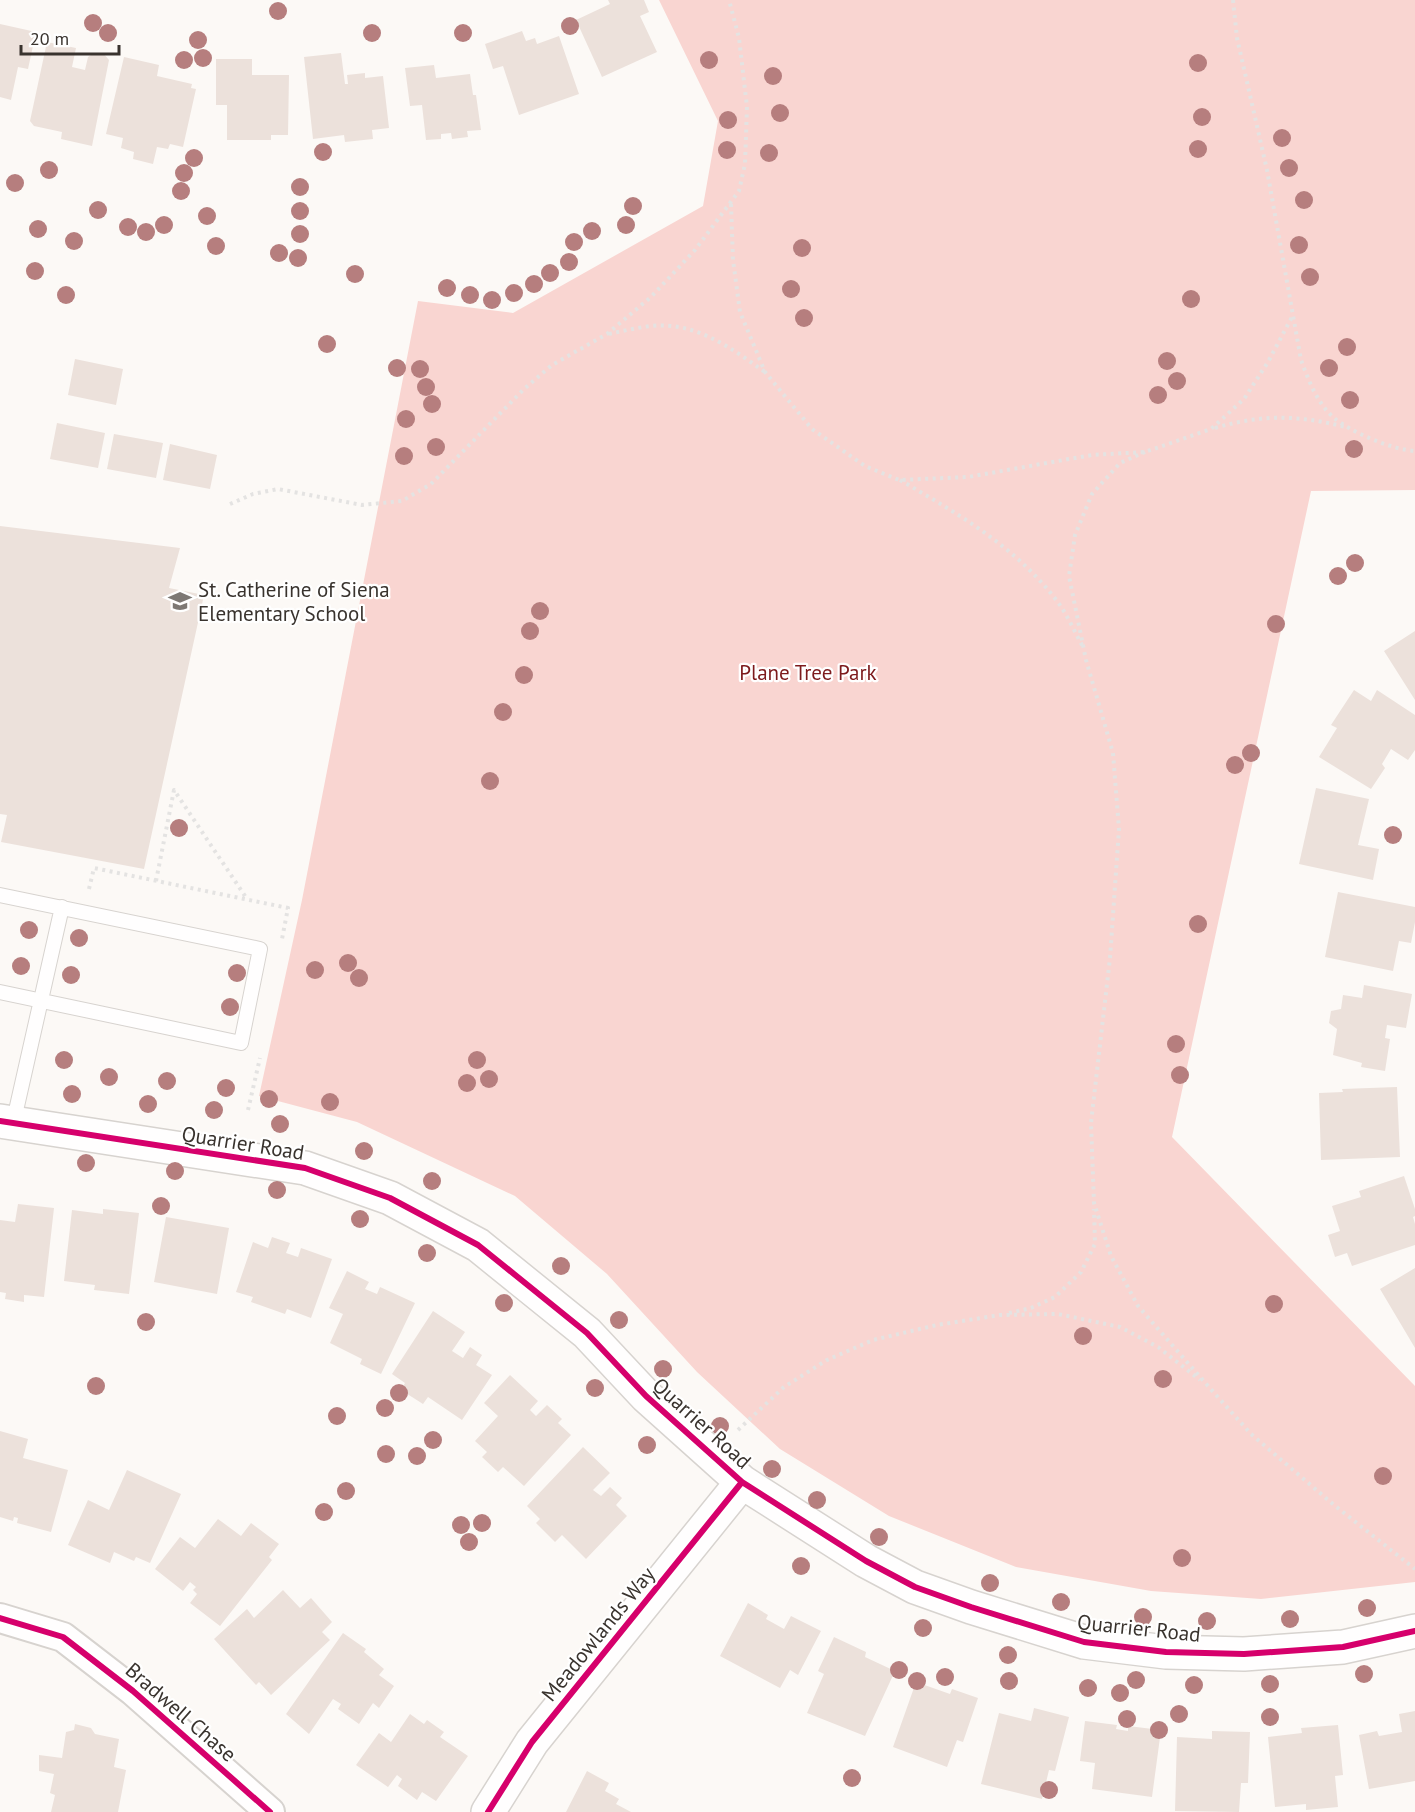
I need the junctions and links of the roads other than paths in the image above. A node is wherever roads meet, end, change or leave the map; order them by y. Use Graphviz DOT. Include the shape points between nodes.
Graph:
graph roads {
  1 [pos="0,895"];
  2 [pos="62,907"];
  3 [pos="0,992"];
  4 [pos="41,1001"];
  5 [pos="7,1123"];
  6 [pos="742,1482"];
  7 [pos="0,1618"];
  8 [pos="1415,1631"];
  9 [pos="270,1812"];
  10 [pos="488,1812"];
  1 -- 2 [label="lane"];
  2 -- 4 [label="lane"];
  2 -- 4 [label="lane" via="260,949 240,1043"];
  3 -- 4 [label="lane"];
  4 -- 5 [label="lane"];
  5 -- 6 [label="street, Quarrier Road" via="304,1168 390,1198 478,1245 587,1333 646,1396"];
  6 -- 8 [label="street, Quarrier Road" via="866,1561 915,1587 1084,1642 1166,1652 1244,1654 1343,1647"];
  6 -- 10 [label="street, Meadowlands Way" via="532,1742"];
  7 -- 9 [label="street, Bradwell Chase" via="63,1637 133,1691"];
}
